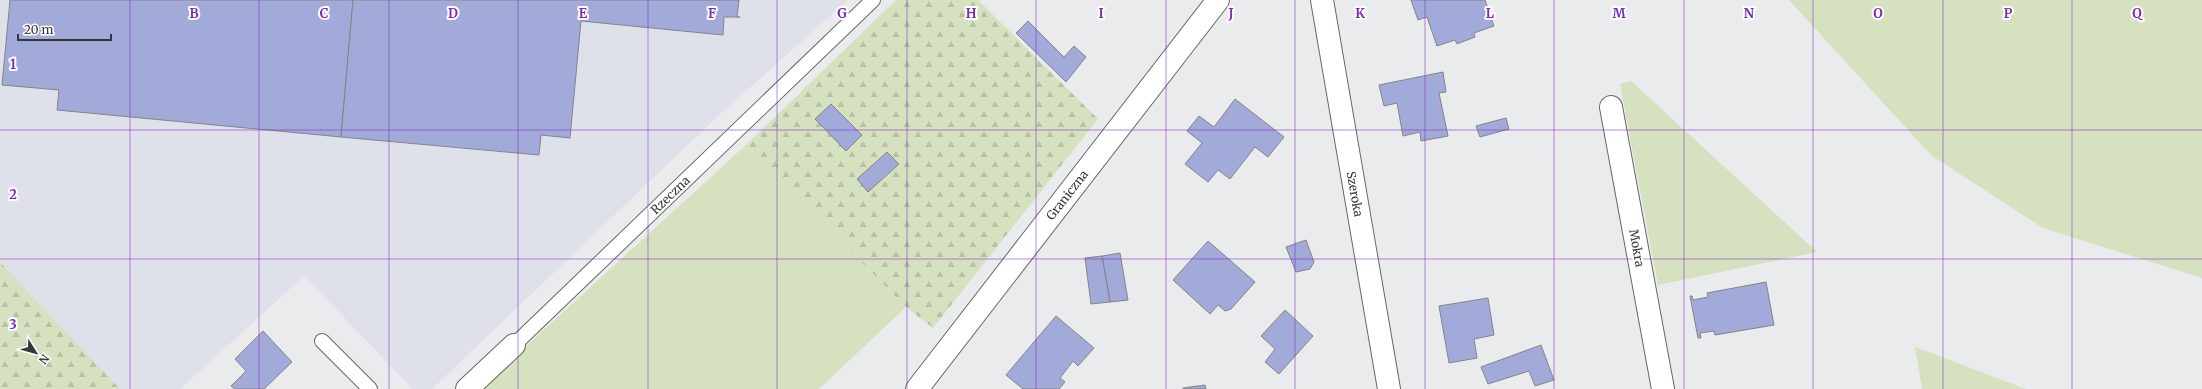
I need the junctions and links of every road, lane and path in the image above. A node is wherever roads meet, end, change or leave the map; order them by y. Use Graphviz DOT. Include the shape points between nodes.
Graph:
graph roads {
  1 [pos="873,0"];
  2 [pos="1218,0"];
  3 [pos="1322,0"];
  4 [pos="1611,107"];
  5 [pos="322,341"];
  6 [pos="514,345"];
  7 [pos="370,389"];
  8 [pos="467,389"];
  9 [pos="917,389"];
  10 [pos="1388,389"];
  11 [pos="1662,389"];
  1 -- 6 [label="lane, Rzeczna"];
  2 -- 9 [label="street, Graniczna"];
  3 -- 10 [label="street, Szeroka"];
  4 -- 11 [label="street, Mokra"];
  5 -- 7 [label="lane"];
  6 -- 8 [label="street, Rzeczna"];
}
